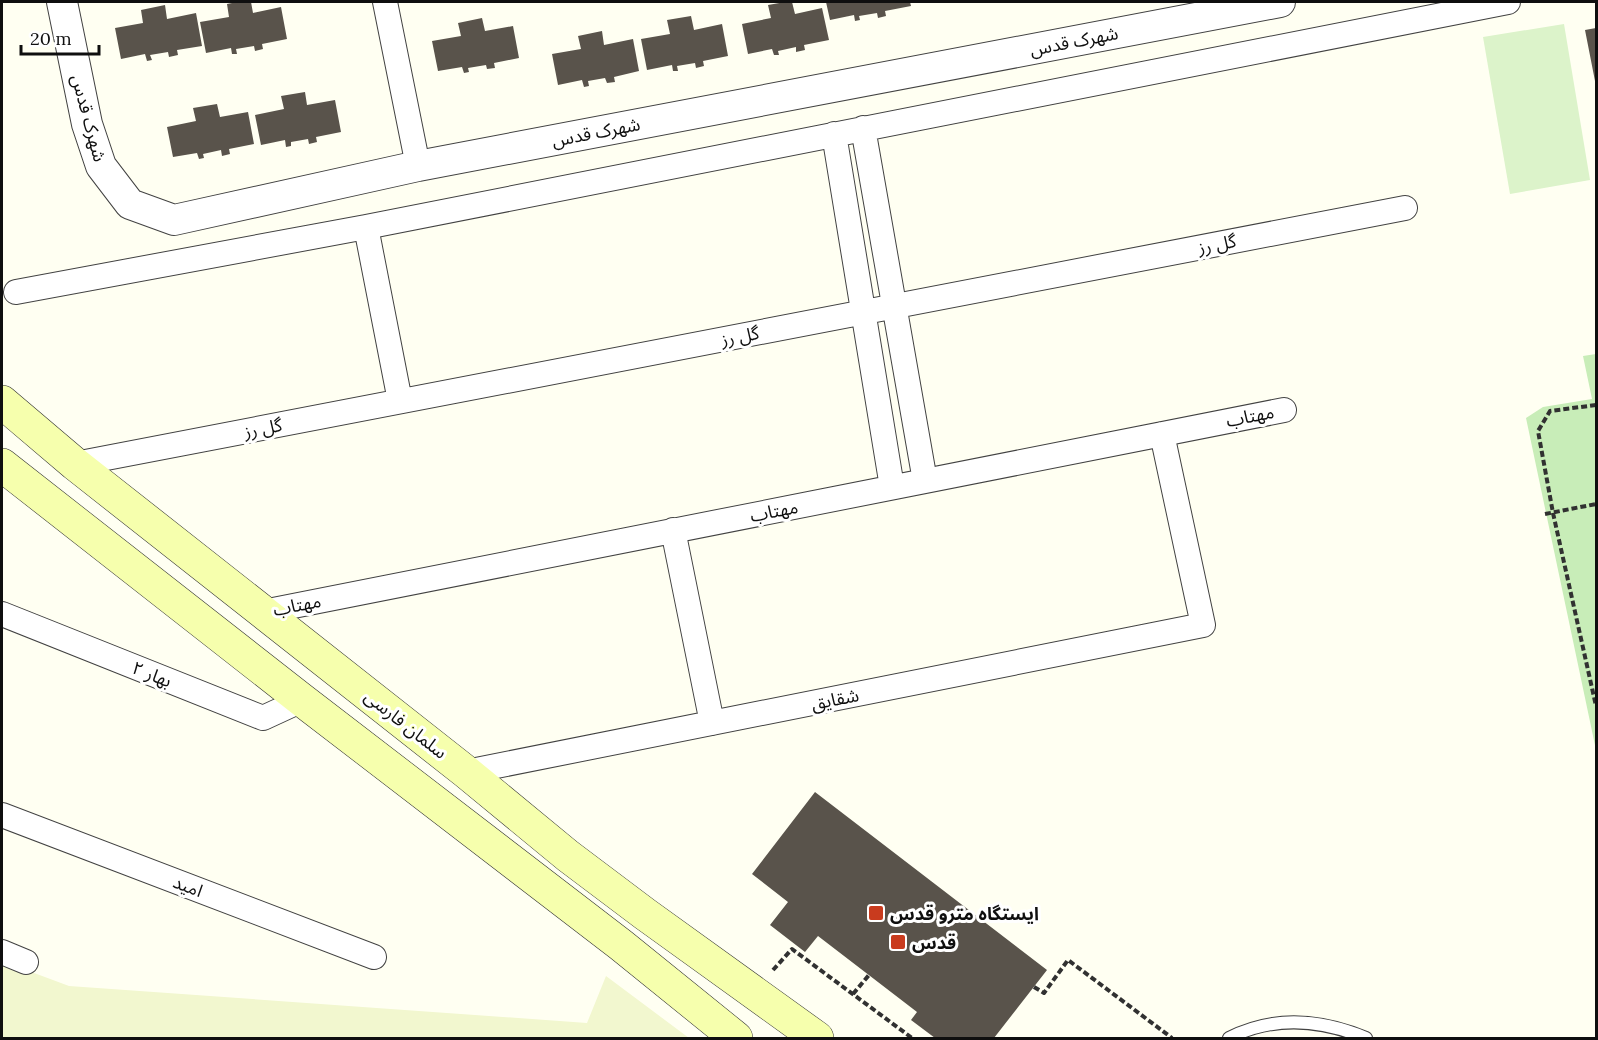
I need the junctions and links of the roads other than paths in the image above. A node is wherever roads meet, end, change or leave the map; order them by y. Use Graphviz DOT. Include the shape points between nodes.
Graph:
graph roads {
  1 [pos="62,2"];
  2 [pos="385,2"];
  3 [pos="1280,2"];
  4 [pos="1508,2"];
  5 [pos="863,128"];
  6 [pos="834,134"];
  7 [pos="418,166"];
  8 [pos="1405,208"];
  9 [pos="366,227"];
  10 [pos="16,292"];
  11 [pos="894,306"];
  12 [pos="863,312"];
  13 [pos="2,402"];
  14 [pos="399,402"];
  15 [pos="1284,410"];
  16 [pos="1162,434"];
  17 [pos="75,464"];
  18 [pos="2,465"];
  19 [pos="925,481"];
  20 [pos="891,488"];
  21 [pos="673,530"];
  22 [pos="263,612"];
  23 [pos="2,614"];
  24 [pos="302,700"];
  25 [pos="712,723"];
  26 [pos="466,772"];
  27 [pos="2,815"];
  28 [pos="645,914"];
  29 [pos="621,945"];
  30 [pos="2,952"];
  31 [pos="374,957"];
  32 [pos="26,962"];
  33 [pos="736,1038"];
  34 [pos="816,1038"];
  35 [pos="1230,1038"];
  36 [pos="1366,1038"];
  1 -- 7 [label="street, شهرک قدس" via="87,124 101,166 130,204 174,220"];
  2 -- 7 [label="street"];
  3 -- 7 [label="street, شهرک قدس"];
  4 -- 5 [label="street"];
  5 -- 6 [label="street"];
  5 -- 11 [label="street"];
  6 -- 9 [label="street"];
  6 -- 12 [label="street"];
  8 -- 11 [label="street, گل رز"];
  9 -- 10 [label="street"];
  9 -- 14 [label="street"];
  11 -- 12 [label="street, گل رز"];
  11 -- 19 [label="street"];
  12 -- 14 [label="street, گل رز"];
  12 -- 20 [label="street"];
  13 -- 17 [label="main road, سلمان فارسی"];
  14 -- 17 [label="street, گل رز"];
  15 -- 16 [label="street, مهتاب"];
  16 -- 19 [label="street, مهتاب"];
  16 -- 25 [label="street, شقايق" via="1203,625"];
  17 -- 22 [label="main road, سلمان فارسی"];
  18 -- 24 [label="main road"];
  19 -- 20 [label="street, مهتاب"];
  20 -- 21 [label="street, مهتاب"];
  21 -- 22 [label="street, مهتاب"];
  21 -- 25 [label="street"];
  22 -- 26 [label="main road, سلمان فارسی"];
  23 -- 24 [label="street, بهار ۲" via="263,718"];
  24 -- 29 [label="main road"];
  25 -- 26 [label="street, شقايق"];
  26 -- 28 [label="main road, سلمان فارسی"];
  27 -- 31 [label="street, امید"];
  28 -- 29 [label="main road"];
  28 -- 34 [label="main road, سلمان فارسی"];
  29 -- 33 [label="main road"];
  30 -- 32 [label="street"];
  35 -- 36 [label="lane" via="1248,1029 1296,1022 1340,1028"];
}
